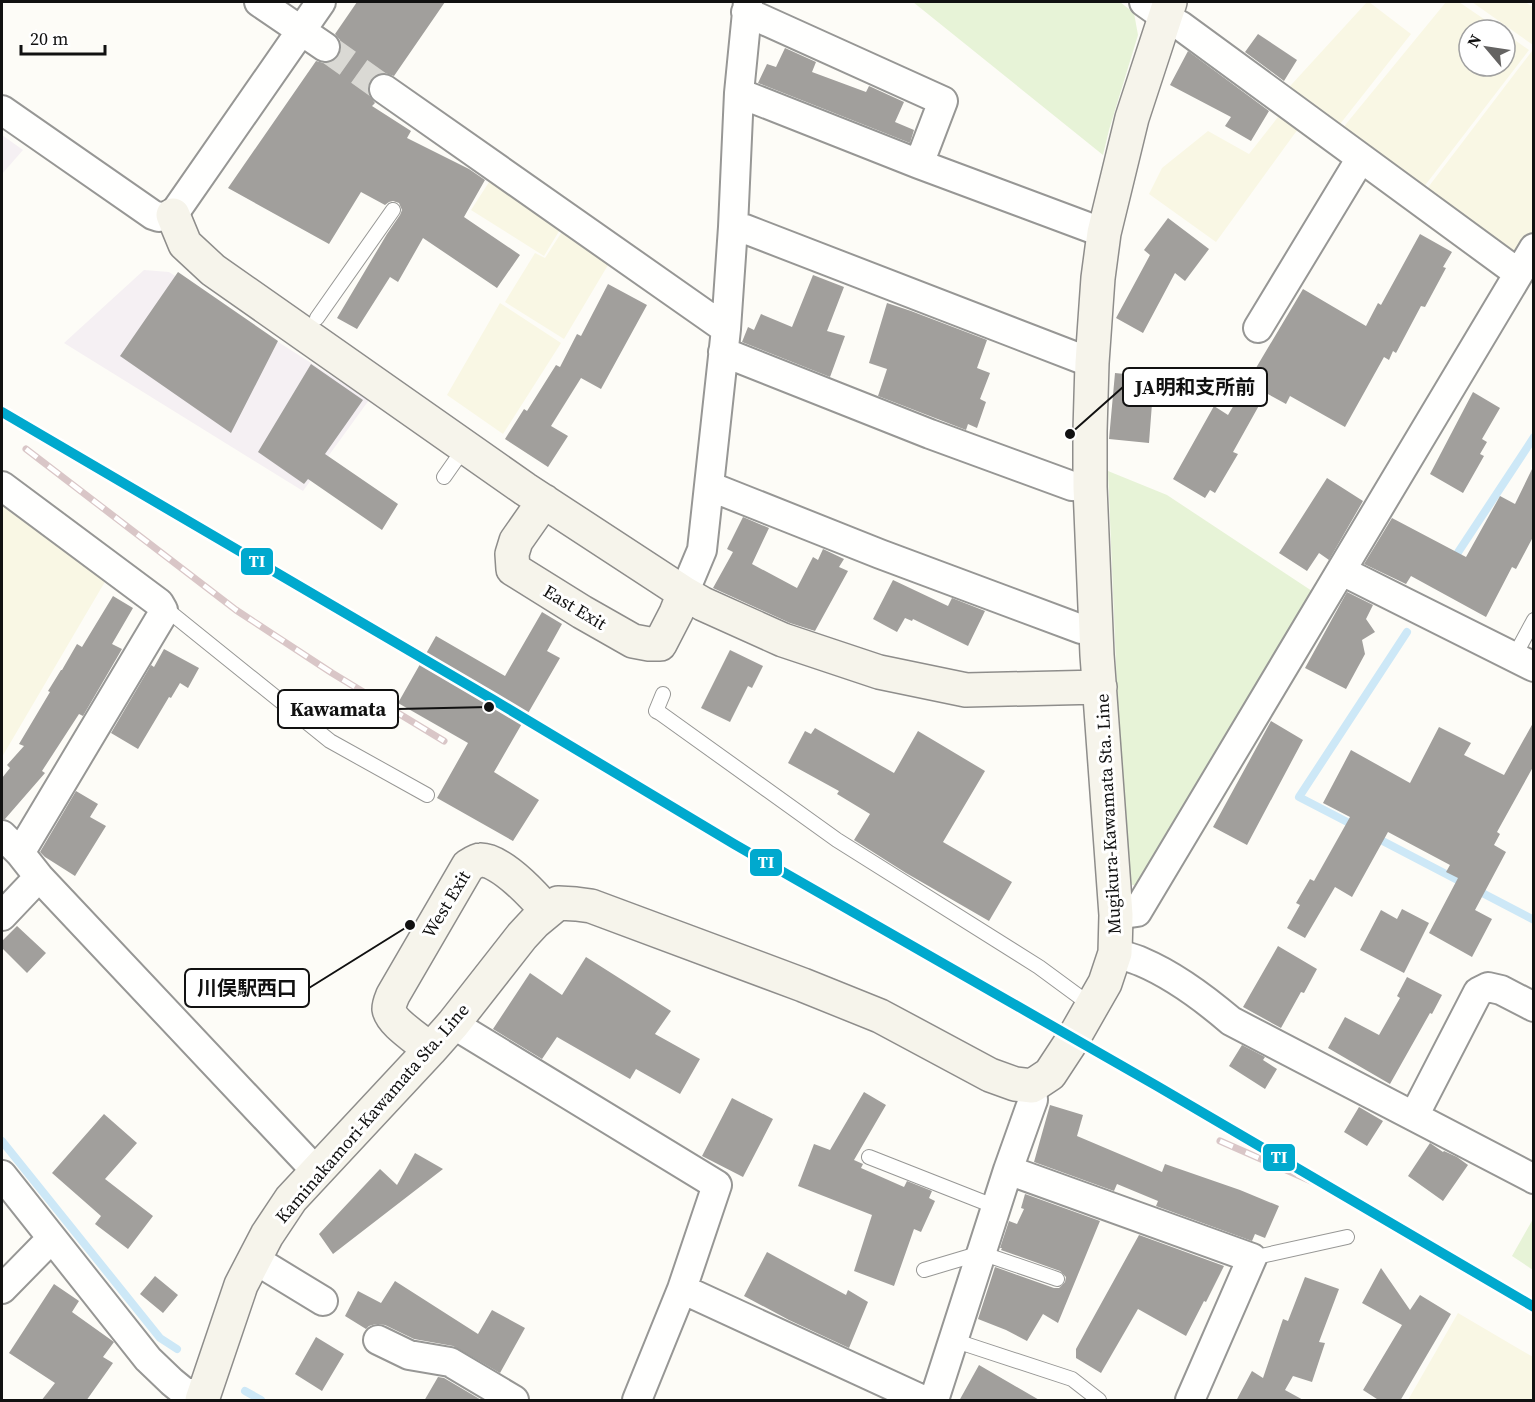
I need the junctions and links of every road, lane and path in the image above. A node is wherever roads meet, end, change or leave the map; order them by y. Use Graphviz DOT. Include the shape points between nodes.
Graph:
graph roads {
  1 [pos="259,2"];
  2 [pos="321,2"];
  3 [pos="747,7"];
  4 [pos="1159,7"];
  5 [pos="301,30"];
  6 [pos="325,47"];
  7 [pos="384,89"];
  8 [pos="739,93"];
  9 [pos="2,110"];
  10 [pos="1361,158"];
  11 [pos="919,164"];
  12 [pos="393,210"];
  13 [pos="173,215"];
  14 [pos="733,227"];
  15 [pos="1104,233"];
  16 [pos="1533,248"];
  17 [pos="1518,273"];
  18 [pos="317,318"];
  19 [pos="1258,328"];
  20 [pos="724,340"];
  21 [pos="1092,363"];
  22 [pos="465,447"];
  23 [pos="444,477"];
  24 [pos="2,486"];
  25 [pos="709,486"];
  26 [pos="1090,487"];
  27 [pos="544,501"];
  28 [pos="1342,571"];
  29 [pos="684,593"];
  30 [pos="163,610"];
  31 [pos="1533,620"];
  32 [pos="1096,626"];
  33 [pos="1524,662"];
  34 [pos="1100,687"];
  35 [pos="663,694"];
  36 [pos="427,795"];
  37 [pos="11,844"];
  38 [pos="39,877"];
  39 [pos="547,911"];
  40 [pos="1116,915"];
  41 [pos="2,916"];
  42 [pos="1115,953"];
  43 [pos="1092,1006"];
  44 [pos="1533,1007"];
  45 [pos="453,1024"];
  46 [pos="430,1050"];
  47 [pos="1032,1086"];
  48 [pos="1414,1116"];
  49 [pos="869,1157"];
  50 [pos="1008,1170"];
  51 [pos="316,1172"];
  52 [pos="2,1175"];
  53 [pos="1533,1179"];
  54 [pos="996,1207"];
  55 [pos="1347,1237"];
  56 [pos="52,1238"];
  57 [pos="981,1253"];
  58 [pos="1252,1258"];
  59 [pos="254,1259"];
  60 [pos="924,1270"];
  61 [pos="1057,1279"];
  62 [pos="2,1289"];
  63 [pos="682,1289"];
  64 [pos="323,1301"];
  65 [pos="378,1340"];
  66 [pos="953,1340"];
  67 [pos="203,1399"];
  68 [pos="514,1401"];
  69 [pos="637,1401"];
  70 [pos="923,1401"];
  71 [pos="934,1401"];
  72 [pos="1099,1401"];
  73 [pos="1190,1401"];
  1 -- 5 [label="street"];
  2 -- 5 [label="street"];
  3 -- 8 [label="street"];
  3 -- 11 [label="street" via="943,101"];
  4 -- 10 [label="street"];
  4 -- 15 [label="main road, Mugikura-Kawamata Sta. Line"];
  5 -- 6 [label="street"];
  5 -- 13 [label="street"];
  7 -- 20 [label="street"];
  8 -- 11 [label="street"];
  8 -- 14 [label="street"];
  9 -- 13 [label="street" via="153,215"];
  10 -- 17 [label="street" via="1414,205"];
  10 -- 19 [label="street"];
  11 -- 15 [label="street"];
  12 -- 18 [label="lane"];
  13 -- 22 [label="main road" via="185,244 213,270"];
  14 -- 20 [label="street"];
  14 -- 21 [label="street"];
  15 -- 21 [label="main road, Mugikura-Kawamata Sta. Line"];
  16 -- 17 [label="street"];
  17 -- 28 [label="street" via="1386,480"];
  20 -- 25 [label="street"];
  20 -- 26 [label="street" via="930,435 1072,486"];
  21 -- 26 [label="main road, Mugikura-Kawamata Sta. Line"];
  22 -- 23 [label="lane"];
  22 -- 27 [label="main road"];
  24 -- 30 [label="street" via="159,603"];
  25 -- 29 [label="street" via="702,550"];
  25 -- 32 [label="street" via="1081,629"];
  26 -- 32 [label="main road, Mugikura-Kawamata Sta. Line"];
  27 -- 29 [label="main road"];
  27 -- 29 [label="main road, East Exit" via="516,541 513,569 633,641 649,644 660,644"];
  28 -- 33 [label="street"];
  28 -- 40 [label="street" via="1137,912"];
  29 -- 34 [label="main road" via="783,640 879,672 966,690"];
  30 -- 36 [label="lane" via="330,741"];
  30 -- 37 [label="street"];
  31 -- 33 [label="lane"];
  32 -- 34 [label="main road, Mugikura-Kawamata Sta. Line"];
  34 -- 40 [label="main road, Mugikura-Kawamata Sta. Line"];
  35 -- 43 [label="lane" via="656,711 660,714 837,840"];
  37 -- 38 [label="street"];
  38 -- 41 [label="street"];
  38 -- 51 [label="street"];
  39 -- 45 [label="main road, Kaminakamori-Kawamata Sta. Line" via="522,936"];
  39 -- 46 [label="main road, West Exit" via="518,880 496,864 480,860 468,866 389,1004 394,1020"];
  39 -- 47 [label="main road" via="558,903 591,906 880,1016 990,1075"];
  40 -- 42 [label="main road, Mugikura-Kawamata Sta. Line"];
  42 -- 43 [label="main road, Mugikura-Kawamata Sta. Line"];
  42 -- 48 [label="street" via="1168,975 1231,1021"];
  43 -- 47 [label="main road, Mugikura-Kawamata Sta. Line" via="1050,1074"];
  44 -- 48 [label="street" via="1501,990 1488,987 1478,992"];
  45 -- 46 [label="main road, Kaminakamori-Kawamata Sta. Line"];
  45 -- 63 [label="street" via="717,1185"];
  46 -- 51 [label="main road, Kaminakamori-Kawamata Sta. Line"];
  47 -- 50 [label="street" via="1033,1100"];
  48 -- 53 [label="street"];
  49 -- 54 [label="lane"];
  50 -- 54 [label="street"];
  50 -- 58 [label="street"];
  51 -- 59 [label="main road, Kaminakamori-Kawamata Sta. Line" via="291,1199"];
  52 -- 56 [label="street"];
  54 -- 57 [label="street"];
  55 -- 58 [label="lane"];
  56 -- 62 [label="street"];
  56 -- 67 [label="street" via="148,1359 183,1390"];
  57 -- 60 [label="lane"];
  57 -- 61 [label="lane"];
  57 -- 66 [label="street"];
  58 -- 73 [label="street"];
  59 -- 64 [label="street"];
  59 -- 67 [label="main road, Kaminakamori-Kawamata Sta. Line" via="241,1285"];
  63 -- 69 [label="street"];
  63 -- 70 [label="street"];
  65 -- 68 [label="street" via="409,1355 450,1362"];
  66 -- 71 [label="street"];
  66 -- 72 [label="lane" via="1072,1379"];
}
